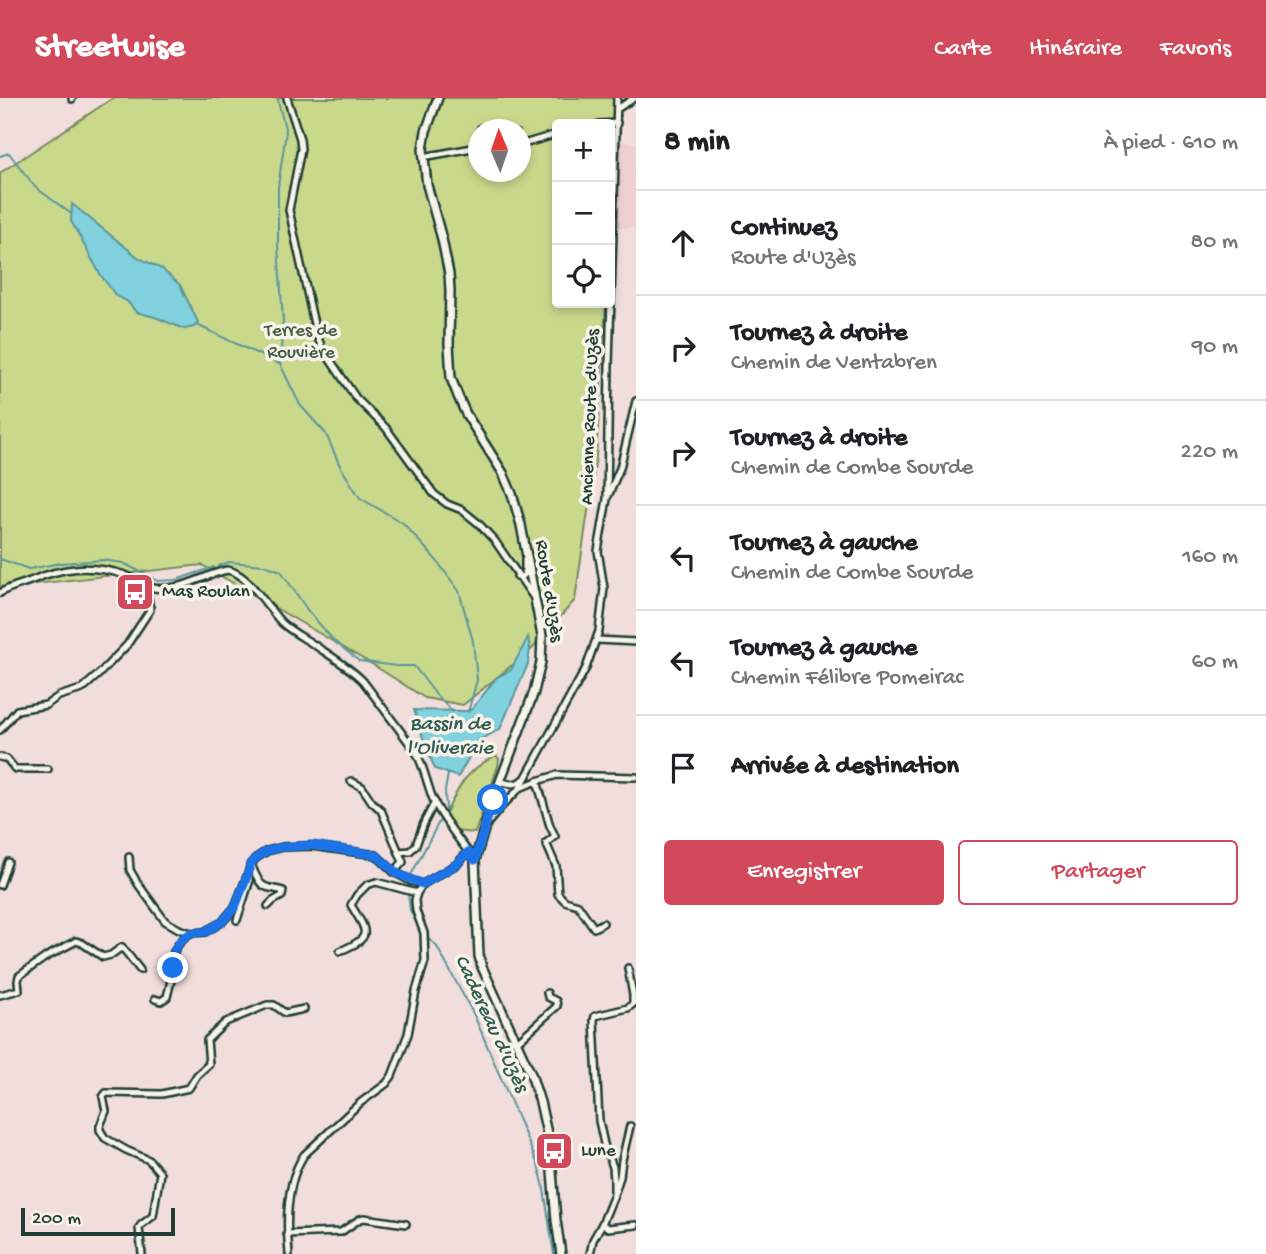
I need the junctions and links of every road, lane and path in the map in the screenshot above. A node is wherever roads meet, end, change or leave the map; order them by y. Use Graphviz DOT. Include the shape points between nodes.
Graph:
graph roads {
  1 [pos="287,98"];
  2 [pos="438,98"];
  3 [pos="617,98"];
  4 [pos="634,98"];
  5 [pos="617,109"];
  6 [pos="617,123"];
  7 [pos="552,135"];
  8 [pos="531,142"];
  9 [pos="468,149"];
  10 [pos="423,157"];
  11 [pos="636,401"];
  12 [pos="607,499"];
  13 [pos="526,548"];
  14 [pos="517,576"];
  15 [pos="143,584"];
  16 [pos="523,584"];
  17 [pos="533,584"];
  18 [pos="0,593"];
  19 [pos="536,600"];
  20 [pos="597,640"];
  21 [pos="636,642"];
  22 [pos="0,730"];
  23 [pos="0,757"];
  24 [pos="48,769"];
  25 [pos="636,777"];
  26 [pos="526,778"];
  27 [pos="500,780"];
  28 [pos="351,781"];
  29 [pos="537,781"];
  30 [pos="509,784"];
  31 [pos="520,788"];
  32 [pos="496,792"];
  33 [pos="510,798"];
  34 [pos="435,802"];
  35 [pos="484,828"];
  36 [pos="398,852"];
  37 [pos="468,852"];
  38 [pos="129,857"];
  39 [pos="475,860"];
  40 [pos="8,862"];
  41 [pos="250,864"];
  42 [pos="394,872"];
  43 [pos="248,874"];
  44 [pos="423,884"];
  45 [pos="0,885"];
  46 [pos="411,892"];
  47 [pos="268,906"];
  48 [pos="237,920"];
  49 [pos="603,923"];
  50 [pos="191,933"];
  51 [pos="340,951"];
  52 [pos="628,968"];
  53 [pos="140,970"];
  54 [pos="547,993"];
  55 [pos="0,995"];
  56 [pos="155,999"];
  57 [pos="304,1009"];
  58 [pos="517,1042"];
  59 [pos="630,1126"];
  60 [pos="614,1195"];
  61 [pos="406,1224"];
  62 [pos="602,1224"];
  63 [pos="636,1225"];
  64 [pos="287,1234"];
  65 [pos="142,1254"];
  66 [pos="289,1254"];
  67 [pos="561,1254"];
  68 [pos="590,1254"];
  1 -- 14 [label="street" via="301,149 289,211 322,348 434,494 478,523"];
  2 -- 10 [label="main road, Route d'Uzès"];
  3 -- 5 [label="street, Ancienne Route d'Uzès"];
  4 -- 5 [label="street"];
  5 -- 6 [label="street, Ancienne Route d'Uzès"];
  6 -- 12 [label="street, Ancienne Route d'Uzès"];
  7 -- 8 [label="street"];
  9 -- 10 [label="street"];
  10 -- 13 [label="main road, Route d'Uzès" via="449,274 452,378 466,414 503,473"];
  11 -- 12 [label="street" via="620,468"];
  12 -- 20 [label="street, Ancienne Route d'Uzès" via="598,551 604,588"];
  13 -- 14 [label="street" via="525,574"];
  13 -- 17 [label="main road, Route d'Uzès"];
  14 -- 16 [label="street"];
  14 -- 17 [label="street"];
  15 -- 18 [label="street" via="126,576 78,568 57,570"];
  15 -- 22 [label="street" via="150,610 127,645 98,675 82,689 59,695 46,705 17,710"];
  15 -- 34 [label="street" via="171,588 227,570 241,575 292,632 363,681 422,762"];
  16 -- 17 [label="street"];
  16 -- 19 [label="street"];
  17 -- 19 [label="main road, Route d'Uzès"];
  19 -- 27 [label="main road, Route d'Uzès" via="541,662"];
  20 -- 21 [label="street"];
  20 -- 26 [label="street, Ancienne Route d'Uzès"];
  23 -- 24 [label="street" via="15,769"];
  25 -- 29 [label="street" via="557,775"];
  26 -- 30 [label="street"];
  26 -- 31 [label="street, Ancienne Route d'Uzès"];
  27 -- 30 [label="street"];
  27 -- 32 [label="main road, Route d'Uzès"];
  28 -- 36 [label="street" via="381,810"];
  29 -- 31 [label="street"];
  29 -- 49 [label="street" via="555,836 546,843 556,866 558,894 578,905 594,928"];
  30 -- 33 [label="street"];
  31 -- 33 [label="street, Ancienne Route d'Uzès"];
  32 -- 33 [label="street" via="501,799"];
  32 -- 35 [label="main road, Route d'Uzès"];
  33 -- 35 [label="street, Ancienne Route d'Uzès"];
  34 -- 36 [label="street" via="416,845"];
  34 -- 37 [label="street"];
  35 -- 39 [label="main road, Route d'Uzès"];
  36 -- 42 [label="street" via="403,862"];
  37 -- 39 [label="street"];
  37 -- 44 [label="street"];
  38 -- 50 [label="street" via="130,870 165,921"];
  39 -- 58 [label="main road, Route d'Uzès" via="482,967"];
  40 -- 45 [label="street"];
  41 -- 42 [label="street" via="267,851 312,845 376,855"];
  41 -- 43 [label="street"];
  41 -- 47 [label="street" via="261,885 283,891"];
  42 -- 44 [label="street"];
  43 -- 48 [label="street"];
  43 -- 50 [label="street" via="235,907 222,922 205,932"];
  44 -- 46 [label="street"];
  46 -- 51 [label="street" via="376,882 367,885 351,905 364,927 363,937"];
  46 -- 64 [label="street" via="424,936 425,961 408,1034 386,1084 299,1163"];
  50 -- 56 [label="street" via="175,949 167,997"];
  52 -- 60 [label="street" via="633,1004 594,1020 598,1121 613,1167"];
  53 -- 55 [label="street" via="122,947 103,957 76,941 19,976 19,990"];
  54 -- 58 [label="street" via="557,1006"];
  57 -- 65 [label="street" via="285,1013 267,1005 226,1022 207,1040 209,1064 188,1088 162,1094 106,1093 103,1097 106,1111 100,1130 112,1143 149,1160 160,1173 153,1216 139,1228"];
  58 -- 67 [label="main road, Route d'Uzès" via="540,1102"];
  59 -- 60 [label="street"];
  60 -- 62 [label="street"];
  61 -- 64 [label="street" via="364,1218 341,1232"];
  62 -- 63 [label="street" via="608,1228"];
  62 -- 68 [label="street"];
  64 -- 66 [label="street"];
}
